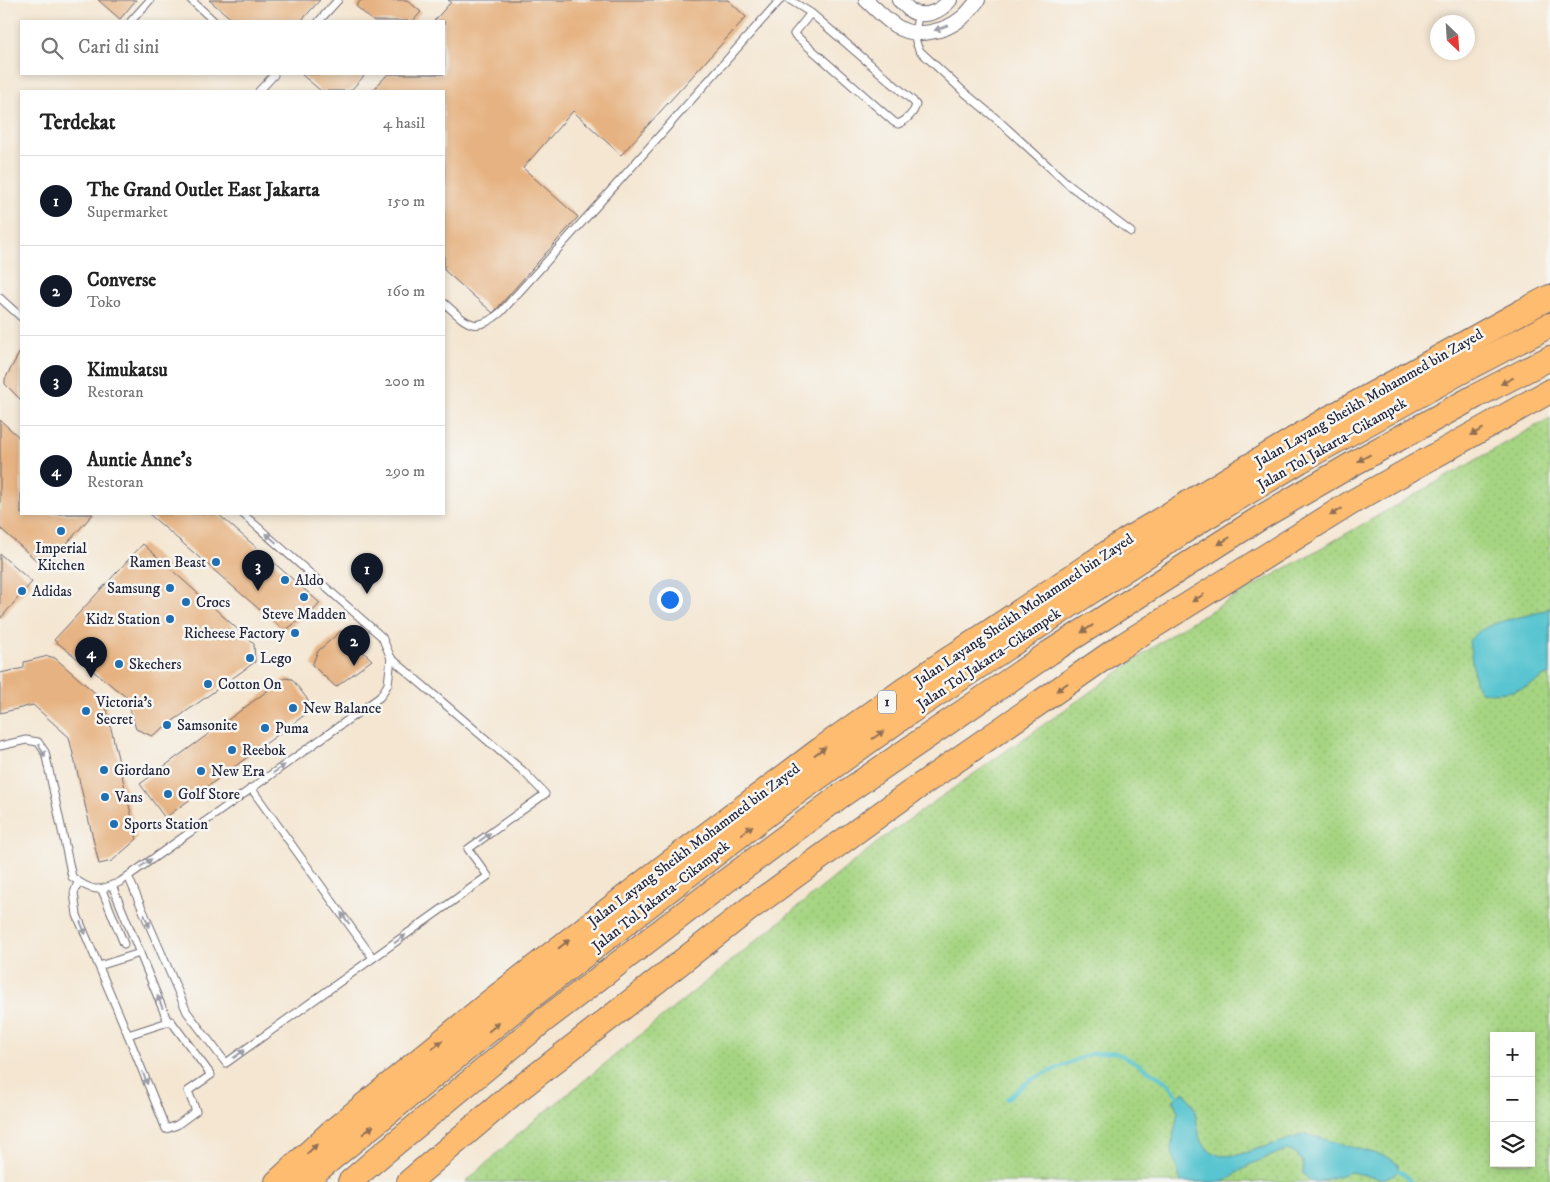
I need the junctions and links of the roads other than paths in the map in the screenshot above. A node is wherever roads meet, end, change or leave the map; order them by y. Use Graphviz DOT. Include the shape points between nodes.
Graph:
graph roads {
  1 [pos="150,0"];
  2 [pos="191,0"];
  3 [pos="338,0"];
  4 [pos="780,0"];
  5 [pos="790,0"];
  6 [pos="866,0"];
  7 [pos="899,0"];
  8 [pos="950,0"];
  9 [pos="978,0"];
  10 [pos="811,13"];
  11 [pos="919,13"];
  12 [pos="132,20"];
  13 [pos="213,20"];
  14 [pos="321,20"];
  15 [pos="915,34"];
  16 [pos="273,75"];
  17 [pos="260,90"];
  18 [pos="1130,232"];
  19 [pos="1550,297"];
  20 [pos="0,298"];
  21 [pos="445,304"];
  22 [pos="20,316"];
  23 [pos="1550,325"];
  24 [pos="1550,358"];
  25 [pos="1550,391"];
  26 [pos="244,515"];
  27 [pos="391,658"];
  28 [pos="0,746"];
  29 [pos="251,788"];
  30 [pos="128,876"];
  31 [pos="78,882"];
  32 [pos="112,885"];
  33 [pos="102,890"];
  34 [pos="124,944"];
  35 [pos="140,953"];
  36 [pos="373,958"];
  37 [pos="99,966"];
  38 [pos="168,1022"];
  39 [pos="128,1035"];
  40 [pos="276,1182"];
  41 [pos="303,1182"];
  42 [pos="350,1182"];
  43 [pos="410,1182"];
  1 -- 12 [label="lane"];
  2 -- 13 [label="lane"];
  3 -- 14 [label="lane"];
  4 -- 21 [label="lane" via="501,312 489,322 472,325"];
  5 -- 10 [label="lane"];
  6 -- 15 [label="street" via="896,27"];
  7 -- 11 [label="street"];
  8 -- 11 [label="street" via="935,12"];
  9 -- 15 [label="street, one-way" via="953,24"];
  10 -- 10 [label="lane" via="794,34 894,122 903,122 915,110 913,101"];
  11 -- 15 [label="lane"];
  15 -- 18 [label="lane" via="920,51 964,92 1070,185"];
  16 -- 17 [label="lane"];
  40 -- 19 [label="highway, Jalan Layang Sheikh Mohammed bin Zayed / 1, one-way" via="490,1001 661,868 922,676 1125,541 1324,421"];
  20 -- 22 [label="lane"];
  41 -- 23 [label="highway, Jalan Tol Jakarta–Cikampek / 1, one-way" via="644,909 774,809 910,712 1212,514 1300,461"];
  24 -- 42 [label="highway, Jalan Tol Jakarta–Cikampek, one-way" via="1324,480 1252,524 1049,653 839,797 544,1021"];
  25 -- 43 [label="highway, one-way" via="1354,501 1117,649 915,789 748,909 510,1096"];
  27 -- 26 [label="lane, one-way" via="382,637"];
  29 -- 27 [label="lane, one-way" via="380,697 388,684"];
  36 -- 27 [label="lane, one-way" via="488,876 468,850 545,794 523,771"];
  28 -- 31 [label="lane, one-way" via="26,740 38,742 45,752 72,877"];
  30 -- 29 [label="lane, one-way"];
  36 -- 29 [label="lane, one-way"];
  30 -- 32 [label="lane"];
  30 -- 36 [label="lane, one-way" via="187,1012 226,1063"];
  31 -- 33 [label="lane"];
  31 -- 37 [label="lane, one-way" via="74,893 77,915"];
  32 -- 33 [label="lane"];
  32 -- 35 [label="lane"];
  33 -- 34 [label="lane"];
  35 -- 37 [label="lane"];
  38 -- 35 [label="lane, one-way"];
  37 -- 39 [label="lane"];
  38 -- 39 [label="lane"];
  39 -- 38 [label="lane, one-way" via="166,1129 196,1111 188,1091 211,1076 171,1021"];
}
